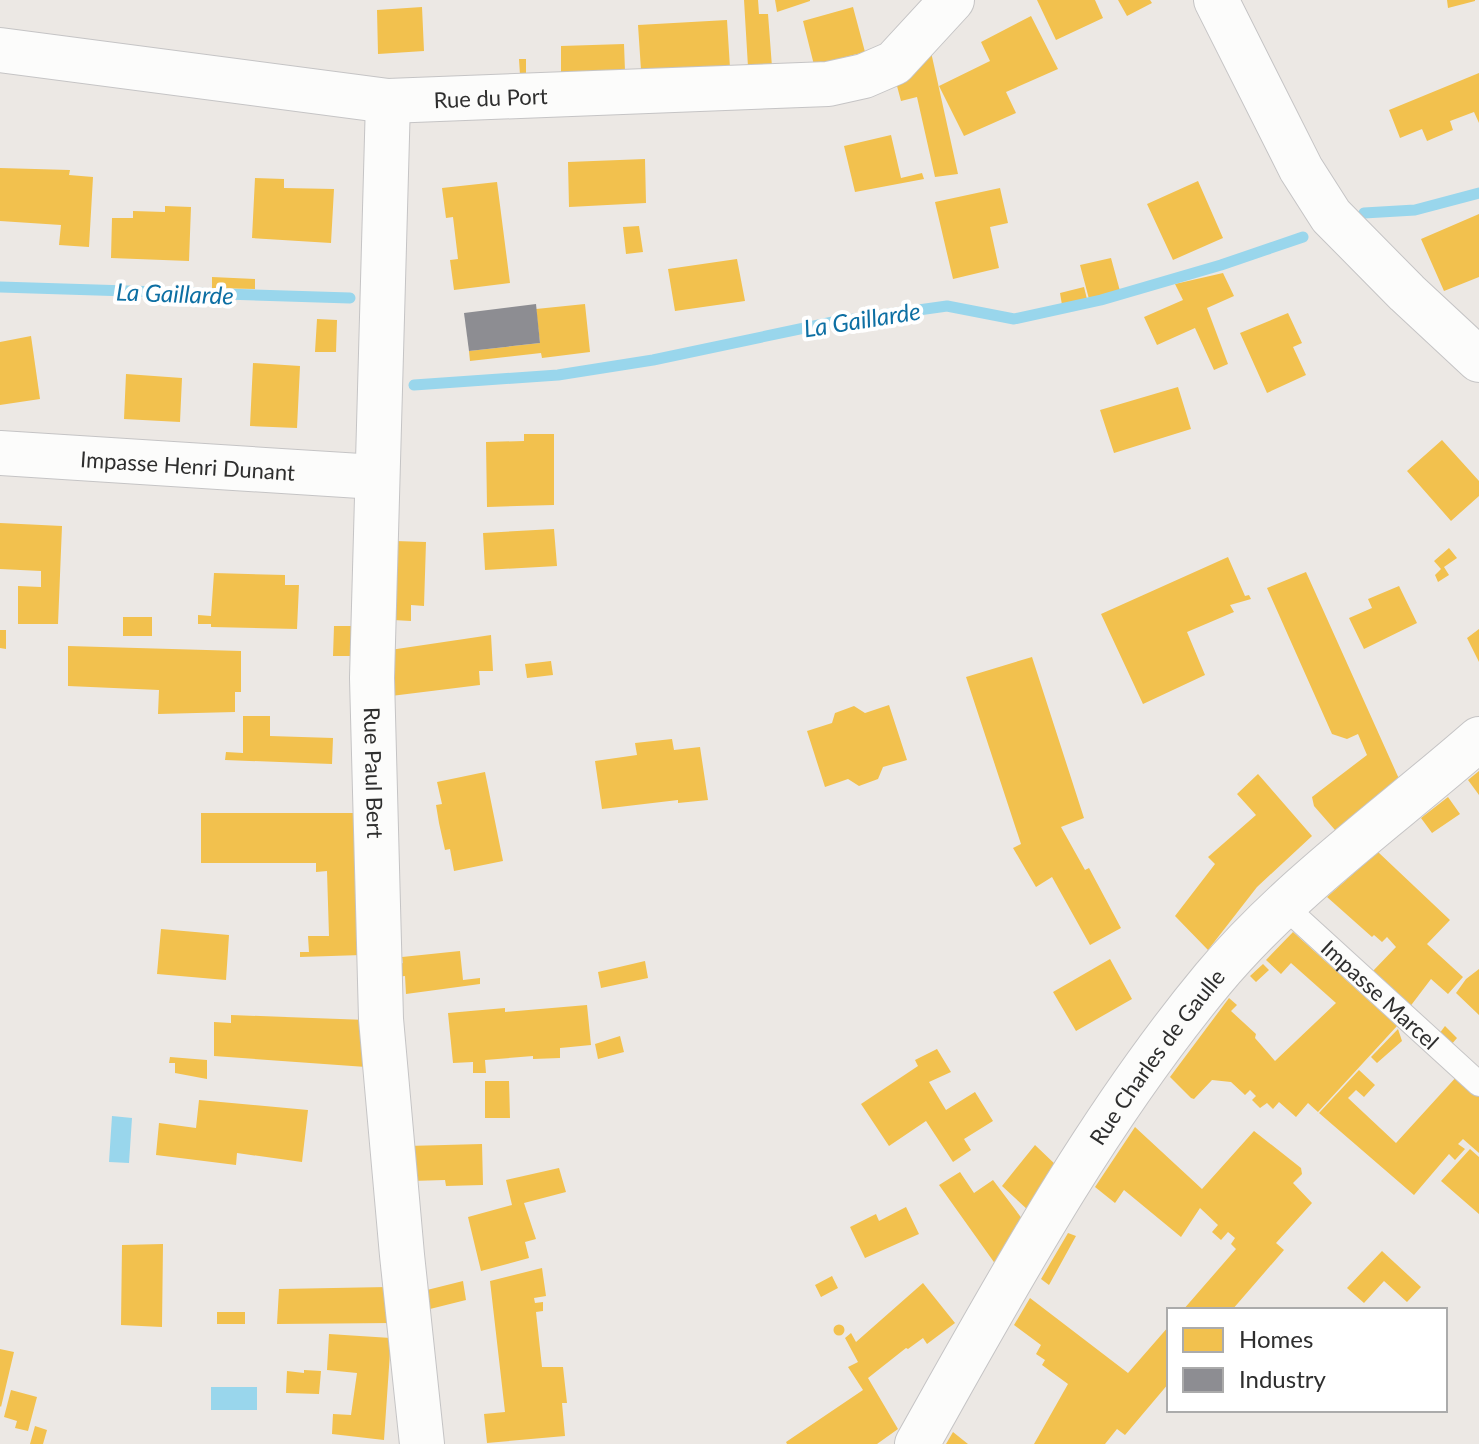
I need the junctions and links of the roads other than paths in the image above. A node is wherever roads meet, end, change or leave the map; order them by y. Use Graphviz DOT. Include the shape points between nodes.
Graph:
graph roads {
  1 [pos="952,0"];
  2 [pos="1216,0"];
  3 [pos="0,50"];
  4 [pos="388,101"];
  5 [pos="1479,360"];
  6 [pos="0,453"];
  7 [pos="376,477"];
  8 [pos="1479,739"];
  9 [pos="1283,905"];
  10 [pos="1479,1084"];
  11 [pos="422,1444"];
  12 [pos="917,1444"];
  1 -- 4 [label="street, Rue du Port" via="894,63 828,84"];
  2 -- 5 [label="street" via="1301,169 1331,216"];
  3 -- 4 [label="street, Rue du Port"];
  4 -- 7 [label="street, Rue Paul Bert"];
  6 -- 7 [label="street, Impasse Henri Dunant"];
  7 -- 11 [label="street, Rue Paul Bert" via="372,678 381,1019"];
  8 -- 9 [label="street, Rue Charles de Gaulle"];
  9 -- 10 [label="lane, Impasse Marcel"];
  9 -- 12 [label="street, Rue Charles de Gaulle" via="1215,977 1133,1082 1000,1297"];
}
